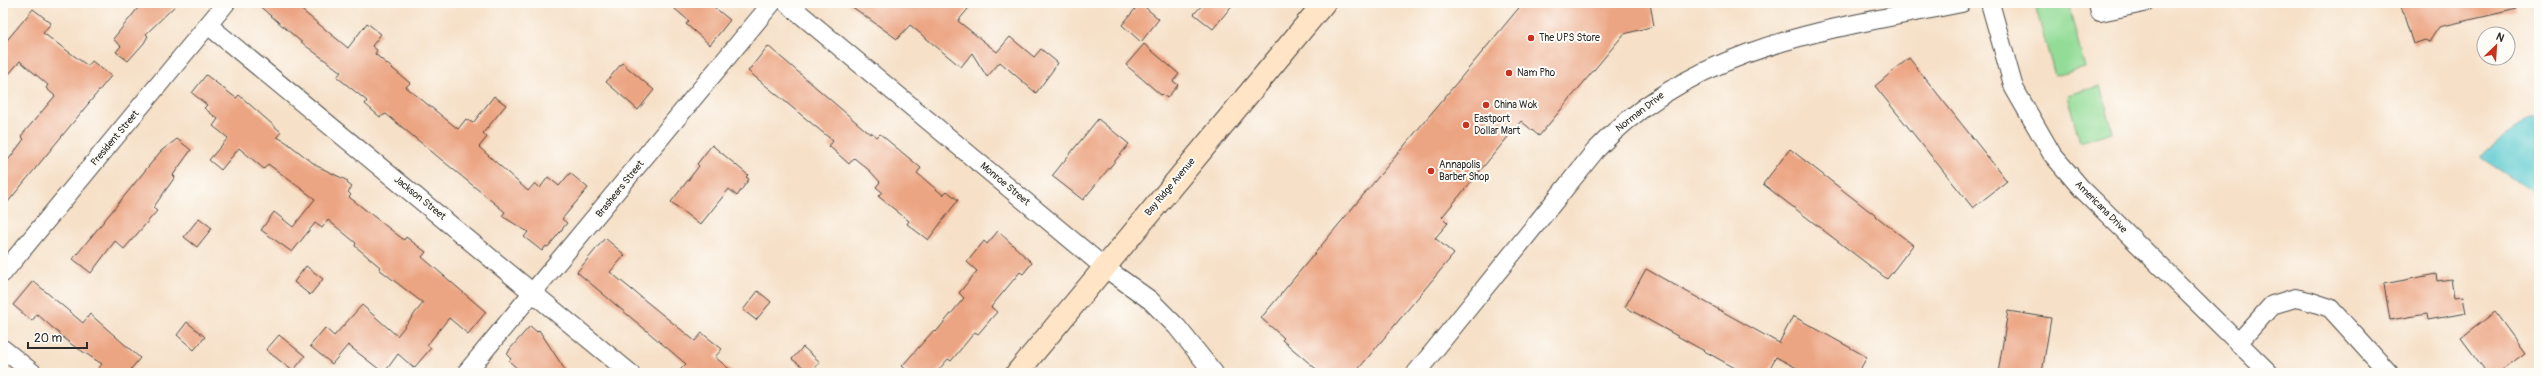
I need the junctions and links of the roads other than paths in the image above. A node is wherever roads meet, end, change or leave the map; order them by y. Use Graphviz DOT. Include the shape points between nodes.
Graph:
graph roads {
  1 [pos="226,3"];
  2 [pos="772,3"];
  3 [pos="787,3"];
  4 [pos="1324,3"];
  5 [pos="1962,3"];
  6 [pos="1990,3"];
  7 [pos="2098,3"];
  8 [pos="2144,3"];
  9 [pos="208,25"];
  10 [pos="1104,267"];
  11 [pos="3,273"];
  12 [pos="535,292"];
  13 [pos="2238,343"];
  14 [pos="3,348"];
  15 [pos="33,373"];
  16 [pos="466,373"];
  17 [pos="630,373"];
  18 [pos="1017,373"];
  19 [pos="1214,373"];
  20 [pos="1416,373"];
  21 [pos="2269,373"];
  22 [pos="2389,373"];
  1 -- 9 [label="street, President Street"];
  2 -- 12 [label="street, Brashears Street"];
  3 -- 10 [label="street, Monroe Street"];
  4 -- 10 [label="main road, Bay Ridge Avenue"];
  5 -- 20 [label="street, Norman Drive" via="1832,28 1755,50 1717,64 1657,98 1607,138 1595,151"];
  6 -- 13 [label="street, Americana Drive" via="2014,88 2052,154 2081,188"];
  7 -- 8 [label="street" via="2100,12"];
  9 -- 11 [label="street, President Street"];
  9 -- 12 [label="street, Jackson Street"];
  10 -- 18 [label="main road, Bay Ridge Avenue"];
  10 -- 19 [label="street, Monroe Street" via="1150,300 1177,327"];
  12 -- 16 [label="street, Brashears Street"];
  12 -- 17 [label="street, Jackson Street"];
  13 -- 21 [label="street, Americana Drive"];
  13 -- 22 [label="street" via="2272,305 2295,298 2330,308"];
  14 -- 15 [label="street"];
}
